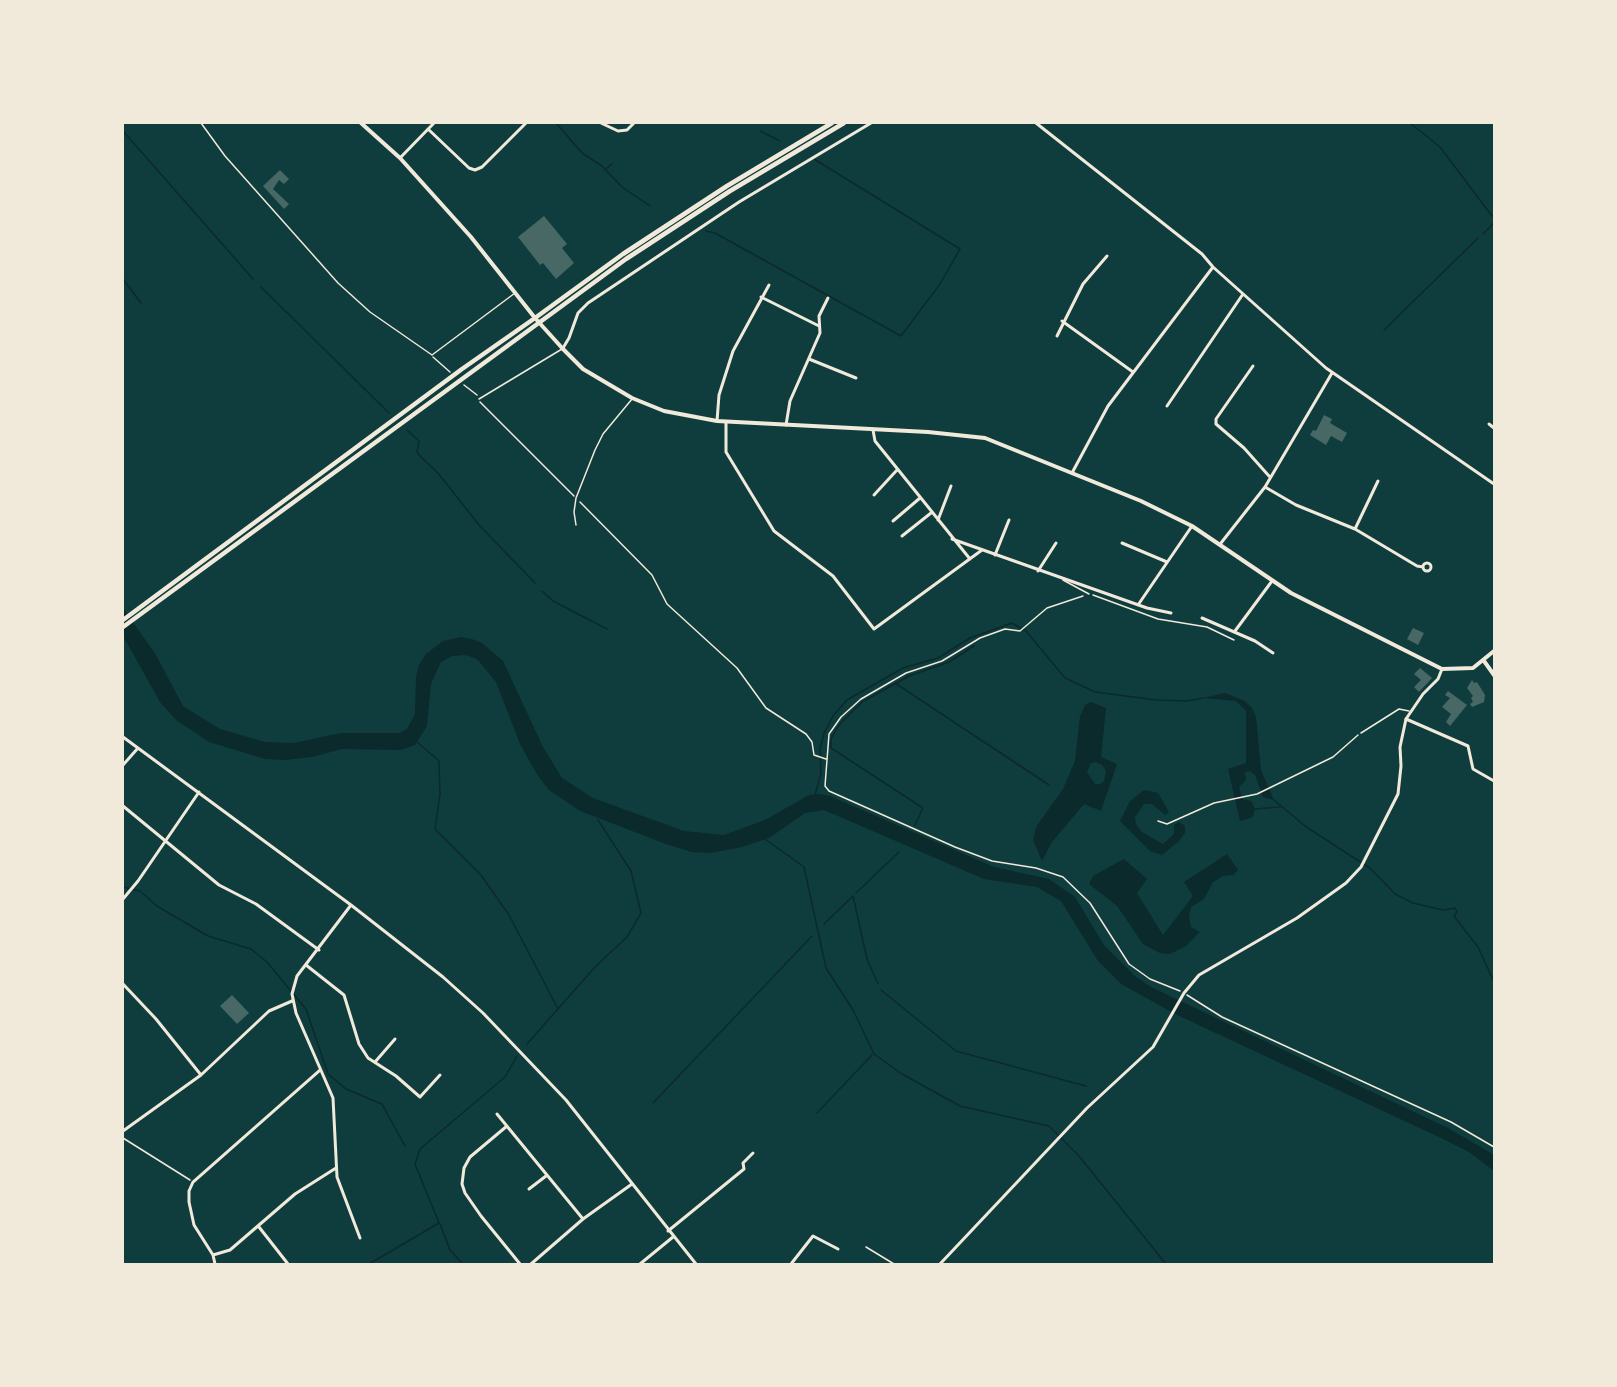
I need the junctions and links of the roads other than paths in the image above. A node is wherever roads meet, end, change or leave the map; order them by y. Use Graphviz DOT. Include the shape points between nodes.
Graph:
graph roads {
  1 [pos="201,123"];
  2 [pos="361,123"];
  3 [pos="434,123"];
  4 [pos="526,123"];
  5 [pos="602,123"];
  6 [pos="634,123"];
  7 [pos="832,123"];
  8 [pos="844,123"];
  9 [pos="871,123"];
  10 [pos="1036,123"];
  11 [pos="428,129"];
  12 [pos="400,158"];
  13 [pos="1107,256"];
  14 [pos="1213,267"];
  15 [pos="769,285"];
  16 [pos="516,293"];
  17 [pos="1243,294"];
  18 [pos="761,297"];
  19 [pos="828,298"];
  20 [pos="535,318"];
  21 [pos="1062,321"];
  22 [pos="540,322"];
  23 [pos="819,326"];
  24 [pos="1057,336"];
  25 [pos="563,349"];
  26 [pos="809,359"];
  27 [pos="1253,366"];
  28 [pos="1133,372"];
  29 [pos="1332,373"];
  30 [pos="856,378"];
  31 [pos="632,398"];
  32 [pos="479,399"];
  33 [pos="1167,406"];
  34 [pos="717,421"];
  35 [pos="726,422"];
  36 [pos="1489,424"];
  37 [pos="786,425"];
  38 [pos="1494,428"];
  39 [pos="873,430"];
  40 [pos="897,470"];
  41 [pos="1071,475"];
  42 [pos="1269,476"];
  43 [pos="1378,481"];
  44 [pos="1494,484"];
  45 [pos="951,486"];
  46 [pos="1264,487"];
  47 [pos="874,495"];
  48 [pos="920,498"];
  49 [pos="291,499"];
  50 [pos="932,513"];
  51 [pos="938,520"];
  52 [pos="1009,520"];
  53 [pos="893,521"];
  54 [pos="576,525"];
  55 [pos="1192,526"];
  56 [pos="1355,529"];
  57 [pos="902,536"];
  58 [pos="952,539"];
  59 [pos="1056,543"];
  60 [pos="1122,543"];
  61 [pos="1221,543"];
  62 [pos="982,550"];
  63 [pos="995,555"];
  64 [pos="970,559"];
  65 [pos="1167,562"];
  66 [pos="1423,567"];
  67 [pos="1038,571"];
  68 [pos="1060,578"];
  69 [pos="1272,581"];
  70 [pos="1089,594"];
  71 [pos="156,599"];
  72 [pos="1138,604"];
  73 [pos="1170,613"];
  74 [pos="1202,618"];
  75 [pos="123,620"];
  76 [pos="123,627"];
  77 [pos="1235,631"];
  78 [pos="1494,651"];
  79 [pos="1273,653"];
  80 [pos="1484,661"];
  81 [pos="1442,669"];
  82 [pos="1494,675"];
  83 [pos="1410,711"];
  84 [pos="1406,719"];
  85 [pos="1361,733"];
  86 [pos="123,737"];
  87 [pos="138,748"];
  88 [pos="123,765"];
  89 [pos="1494,781"];
  90 [pos="200,792"];
  91 [pos="123,806"];
  92 [pos="166,839"];
  93 [pos="123,898"];
  94 [pos="351,905"];
  95 [pos="319,950"];
  96 [pos="306,965"];
  97 [pos="123,984"];
  98 [pos="292,1001"];
  99 [pos="395,1039"];
  100 [pos="375,1062"];
  101 [pos="320,1070"];
  102 [pos="201,1075"];
  103 [pos="440,1075"];
  104 [pos="497,1114"];
  105 [pos="507,1126"];
  106 [pos="123,1131"];
  107 [pos="753,1153"];
  108 [pos="336,1168"];
  109 [pos="546,1176"];
  110 [pos="632,1184"];
  111 [pos="530,1189"];
  112 [pos="583,1219"];
  113 [pos="259,1227"];
  114 [pos="668,1231"];
  115 [pos="673,1237"];
  116 [pos="360,1238"];
  117 [pos="866,1247"];
  118 [pos="838,1249"];
  119 [pos="213,1255"];
  120 [pos="215,1264"];
  121 [pos="288,1264"];
  122 [pos="520,1264"];
  123 [pos="531,1264"];
  124 [pos="640,1264"];
  125 [pos="696,1264"];
  126 [pos="791,1264"];
  127 [pos="894,1264"];
  128 [pos="940,1264"];
  1 -- 16 [label="lane" via="225,156 338,283 370,312 432,356"];
  2 -- 12 [label="main road"];
  3 -- 11 [label="street"];
  4 -- 11 [label="street" via="475,170"];
  5 -- 6 [label="street" via="618,131 627,130"];
  7 -- 20 [label="main road" via="623,254"];
  8 -- 22 [label="main road" via="626,259"];
  9 -- 25 [label="street" via="739,202 588,303 578,313"];
  10 -- 14 [label="street" via="1202,254"];
  11 -- 12 [label="street"];
  12 -- 16 [label="main road"];
  13 -- 21 [label="street" via="1083,284"];
  14 -- 17 [label="street"];
  14 -- 28 [label="street"];
  15 -- 18 [label="street"];
  16 -- 20 [label="main road"];
  17 -- 29 [label="street"];
  17 -- 33 [label="street"];
  18 -- 23 [label="street"];
  18 -- 34 [label="street" via="725,373"];
  19 -- 23 [label="street" via="819,316"];
  20 -- 22 [label="main road"];
  20 -- 49 [label="main road" via="443,382"];
  21 -- 24 [label="street"];
  21 -- 28 [label="street"];
  22 -- 25 [label="main road"];
  22 -- 49 [label="main road"];
  23 -- 26 [label="street"];
  25 -- 31 [label="main road" via="583,369"];
  25 -- 32 [label="lane"];
  26 -- 30 [label="street"];
  26 -- 37 [label="street" via="790,401"];
  27 -- 42 [label="street" via="1215,422"];
  28 -- 41 [label="street" via="1108,406"];
  29 -- 42 [label="street"];
  29 -- 44 [label="street"];
  31 -- 34 [label="main road" via="664,411"];
  31 -- 54 [label="lane" via="603,434 576,498"];
  34 -- 35 [label="main road"];
  35 -- 37 [label="main road"];
  35 -- 64 [label="street" via="726,452 774,531 833,576 874,629"];
  36 -- 38 [label="street"];
  37 -- 39 [label="main road"];
  39 -- 40 [label="street" via="875,441"];
  39 -- 41 [label="main road" via="985,438"];
  40 -- 47 [label="street"];
  40 -- 48 [label="street"];
  41 -- 55 [label="main road" via="1141,501"];
  42 -- 46 [label="street"];
  43 -- 56 [label="street"];
  45 -- 51 [label="street"];
  46 -- 56 [label="street"];
  46 -- 61 [label="street"];
  48 -- 50 [label="street"];
  48 -- 53 [label="street"];
  49 -- 71 [label="main road"];
  50 -- 51 [label="street"];
  50 -- 57 [label="street"];
  51 -- 58 [label="street"];
  52 -- 63 [label="street"];
  55 -- 61 [label="main road"];
  55 -- 65 [label="street"];
  56 -- 66 [label="street"];
  58 -- 62 [label="street"];
  58 -- 64 [label="street"];
  59 -- 67 [label="street"];
  60 -- 65 [label="street"];
  61 -- 69 [label="main road"];
  62 -- 63 [label="street"];
  62 -- 64 [label="street"];
  63 -- 67 [label="street"];
  65 -- 72 [label="street"];
  67 -- 68 [label="street"];
  68 -- 70 [label="lane"];
  68 -- 72 [label="street"];
  69 -- 77 [label="street"];
  69 -- 81 [label="main road"];
  71 -- 75 [label="main road"];
  71 -- 76 [label="main road"];
  72 -- 73 [label="street"];
  74 -- 77 [label="street"];
  77 -- 79 [label="street"];
  78 -- 80 [label="main road"];
  80 -- 81 [label="main road" via="1462,670"];
  80 -- 82 [label="main road"];
  81 -- 83 [label="street"];
  83 -- 84 [label="street"];
  83 -- 85 [label="lane" via="1399,709"];
  84 -- 89 [label="street" via="1468,746 1473,769"];
  84 -- 128 [label="street" via="1396,799 1361,867 1346,883 1297,918 1206,969 1184,993 1144,1057 1102,1093"];
  86 -- 87 [label="street"];
  87 -- 88 [label="street"];
  87 -- 90 [label="street"];
  90 -- 92 [label="street"];
  90 -- 94 [label="street"];
  91 -- 92 [label="street"];
  92 -- 93 [label="street"];
  92 -- 95 [label="street" via="219,885 256,904"];
  94 -- 95 [label="street"];
  94 -- 110 [label="street" via="483,1013 566,1100"];
  95 -- 96 [label="street"];
  96 -- 98 [label="street" via="294,986"];
  96 -- 100 [label="street" via="344,995 359,1044"];
  97 -- 102 [label="street"];
  98 -- 101 [label="street"];
  98 -- 102 [label="street" via="269,1011"];
  99 -- 100 [label="street"];
  100 -- 103 [label="street" via="420,1097"];
  101 -- 108 [label="street" via="335,1108"];
  101 -- 119 [label="street" via="193,1182 189,1202 194,1225"];
  102 -- 106 [label="street"];
  104 -- 105 [label="street"];
  105 -- 109 [label="street"];
  105 -- 122 [label="street" via="470,1157 462,1184 480,1216"];
  107 -- 114 [label="street" via="743,1163 744,1169"];
  108 -- 113 [label="street" via="295,1194"];
  108 -- 116 [label="street"];
  109 -- 111 [label="street"];
  109 -- 112 [label="street"];
  110 -- 112 [label="street"];
  110 -- 114 [label="street"];
  112 -- 123 [label="street"];
  113 -- 119 [label="street" via="230,1250"];
  113 -- 121 [label="street"];
  114 -- 115 [label="street"];
  115 -- 124 [label="street"];
  115 -- 125 [label="street"];
  117 -- 127 [label="lane"];
  118 -- 126 [label="street" via="813,1236"];
  119 -- 120 [label="street"];
}
